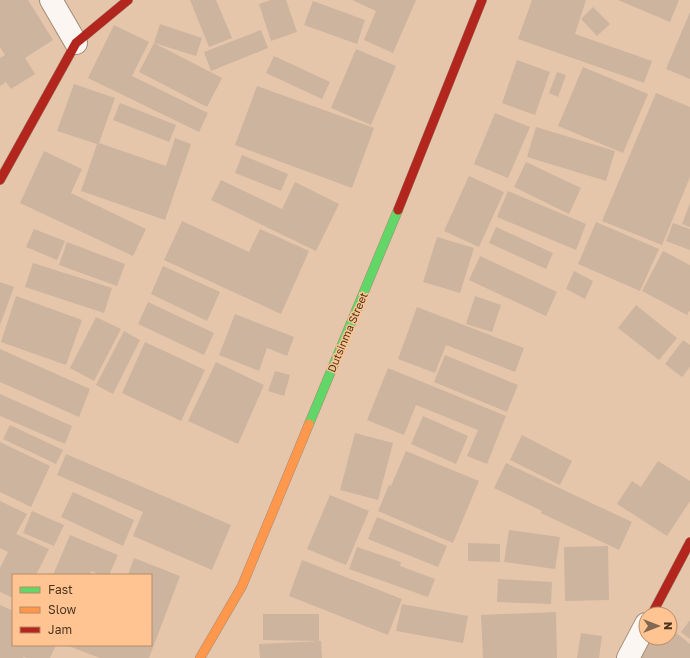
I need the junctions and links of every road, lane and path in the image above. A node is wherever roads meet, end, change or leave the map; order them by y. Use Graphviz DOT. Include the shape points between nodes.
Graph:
graph roads {
  1 [pos="51,0"];
  2 [pos="128,0"];
  3 [pos="482,0"];
  4 [pos="76,43"];
  5 [pos="0,180"];
  6 [pos="690,542"];
  7 [pos="656,606"];
  8 [pos="638,639"];
  9 [pos="200,658"];
  10 [pos="628,658"];
  1 -- 4 [label="street"];
  2 -- 4 [label="street"];
  3 -- 9 [label="street, Dutsinma Street" via="408,186 242,586"];
  4 -- 5 [label="street"];
  6 -- 7 [label="street"];
  8 -- 10 [label="street"];
}
